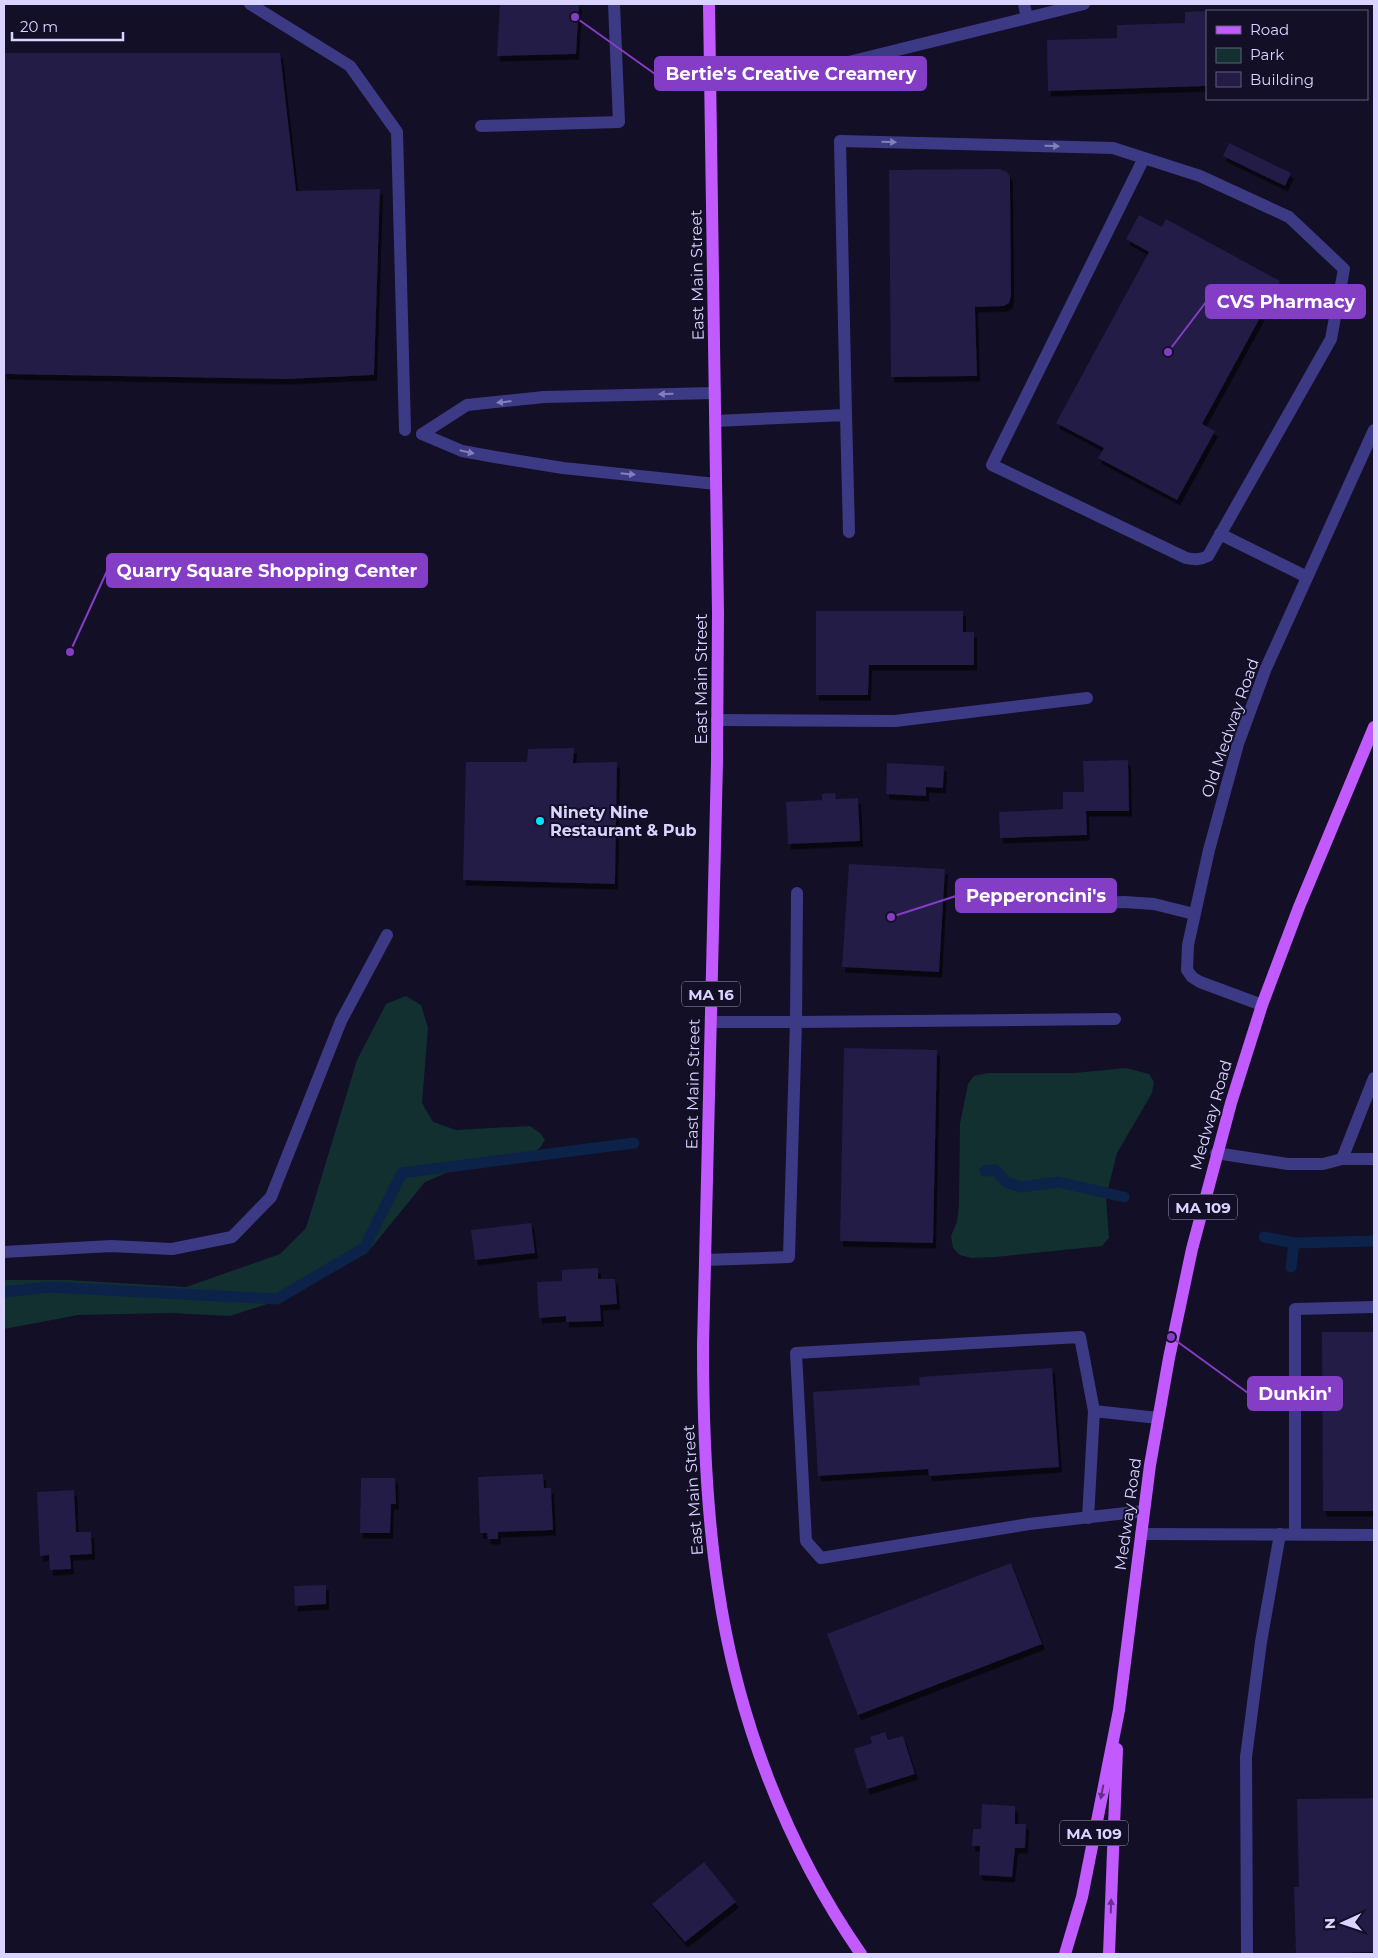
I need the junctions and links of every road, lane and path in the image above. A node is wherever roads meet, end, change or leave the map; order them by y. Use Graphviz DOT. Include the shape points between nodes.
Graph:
graph roads {
  1 [pos="250,4"];
  2 [pos="614,4"];
  3 [pos="709,4"];
  4 [pos="1024,4"];
  5 [pos="1084,4"];
  6 [pos="1027,18"];
  7 [pos="808,72"];
  8 [pos="481,126"];
  9 [pos="1144,158"];
  10 [pos="715,393"];
  11 [pos="846,415"];
  12 [pos="715,421"];
  13 [pos="405,430"];
  14 [pos="1374,430"];
  15 [pos="716,484"];
  16 [pos="849,532"];
  17 [pos="1220,534"];
  18 [pos="1307,577"];
  19 [pos="1088,698"];
  20 [pos="717,720"];
  21 [pos="1374,727"];
  22 [pos="797,893"];
  23 [pos="970,907"];
  24 [pos="1194,914"];
  25 [pos="387,935"];
  26 [pos="1262,1005"];
  27 [pos="1115,1019"];
  28 [pos="711,1022"];
  29 [pos="796,1022"];
  30 [pos="1374,1078"];
  31 [pos="1216,1153"];
  32 [pos="1342,1159"];
  33 [pos="1374,1159"];
  34 [pos="4,1252"];
  35 [pos="705,1260"];
  36 [pos="1374,1307"];
  37 [pos="1094,1411"];
  38 [pos="1158,1418"];
  39 [pos="1144,1511"];
  40 [pos="1088,1518"];
  41 [pos="1141,1534"];
  42 [pos="1280,1534"];
  43 [pos="1296,1534"];
  44 [pos="1374,1534"];
  45 [pos="1119,1710"];
  46 [pos="861,1954"];
  47 [pos="1065,1954"];
  48 [pos="1109,1954"];
  49 [pos="1247,1954"];
  1 -- 13 [label="street" via="350,66 397,132"];
  2 -- 8 [label="street" via="619,122"];
  3 -- 10 [label="main road, East Main Street / MA 16"];
  4 -- 6 [label="street"];
  5 -- 6 [label="street"];
  6 -- 7 [label="street"];
  11 -- 9 [label="street, one-way" via="840,140 1113,148"];
  9 -- 17 [label="street" via="1200,176 1289,217 1344,269 1331,339"];
  9 -- 17 [label="street" via="992,465 1186,558 1208,556"];
  10 -- 12 [label="main road, East Main Street / MA 16"];
  10 -- 15 [label="street, one-way" via="544,397 467,406 422,434 462,451 495,457 563,468"];
  11 -- 12 [label="street"];
  11 -- 16 [label="street"];
  12 -- 15 [label="main road, East Main Street / MA 16"];
  14 -- 18 [label="street, Old Medway Road"];
  15 -- 20 [label="main road, East Main Street / MA 16"];
  17 -- 18 [label="street"];
  18 -- 24 [label="street, Old Medway Road" via="1266,668 1238,744 1217,815"];
  19 -- 20 [label="street" via="895,721"];
  20 -- 28 [label="main road, East Main Street / MA 16"];
  21 -- 26 [label="main road, Medway Road / MA 109" via="1306,889"];
  22 -- 29 [label="street"];
  23 -- 24 [label="street" via="1124,902 1154,904"];
  24 -- 26 [label="street, Old Medway Road" via="1186,955 1187,970 1192,977"];
  25 -- 34 [label="street" via="341,1021 271,1197 232,1237 172,1249 111,1246"];
  26 -- 31 [label="main road, Medway Road / MA 109"];
  27 -- 29 [label="street"];
  28 -- 29 [label="street"];
  28 -- 35 [label="main road, East Main Street / MA 16"];
  29 -- 35 [label="street" via="789,1256"];
  30 -- 32 [label="street"];
  31 -- 32 [label="street" via="1288,1164 1323,1164"];
  31 -- 38 [label="main road, Medway Road / MA 109" via="1180,1304"];
  32 -- 33 [label="street"];
  35 -- 46 [label="main road, East Main Street / MA 16" via="703,1395 706,1454 712,1542 728,1638 760,1753 790,1830 823,1897"];
  36 -- 43 [label="street" via="1295,1309"];
  37 -- 38 [label="street"];
  37 -- 40 [label="street"];
  37 -- 40 [label="street" via="1080,1337 796,1353 806,1541 822,1558 1029,1524"];
  38 -- 39 [label="main road, Medway Road / MA 109"];
  39 -- 40 [label="street"];
  39 -- 41 [label="main road, Medway Road / MA 109"];
  41 -- 42 [label="street"];
  41 -- 45 [label="main road, Medway Road / MA 109"];
  42 -- 43 [label="street"];
  42 -- 49 [label="street" via="1261,1642 1246,1757"];
  43 -- 44 [label="street"];
  45 -- 47 [label="main road, Medway Road / MA 109, one-way" via="1082,1897"];
  48 -- 45 [label="main road, Medway Road / MA 109, one-way"];
}
